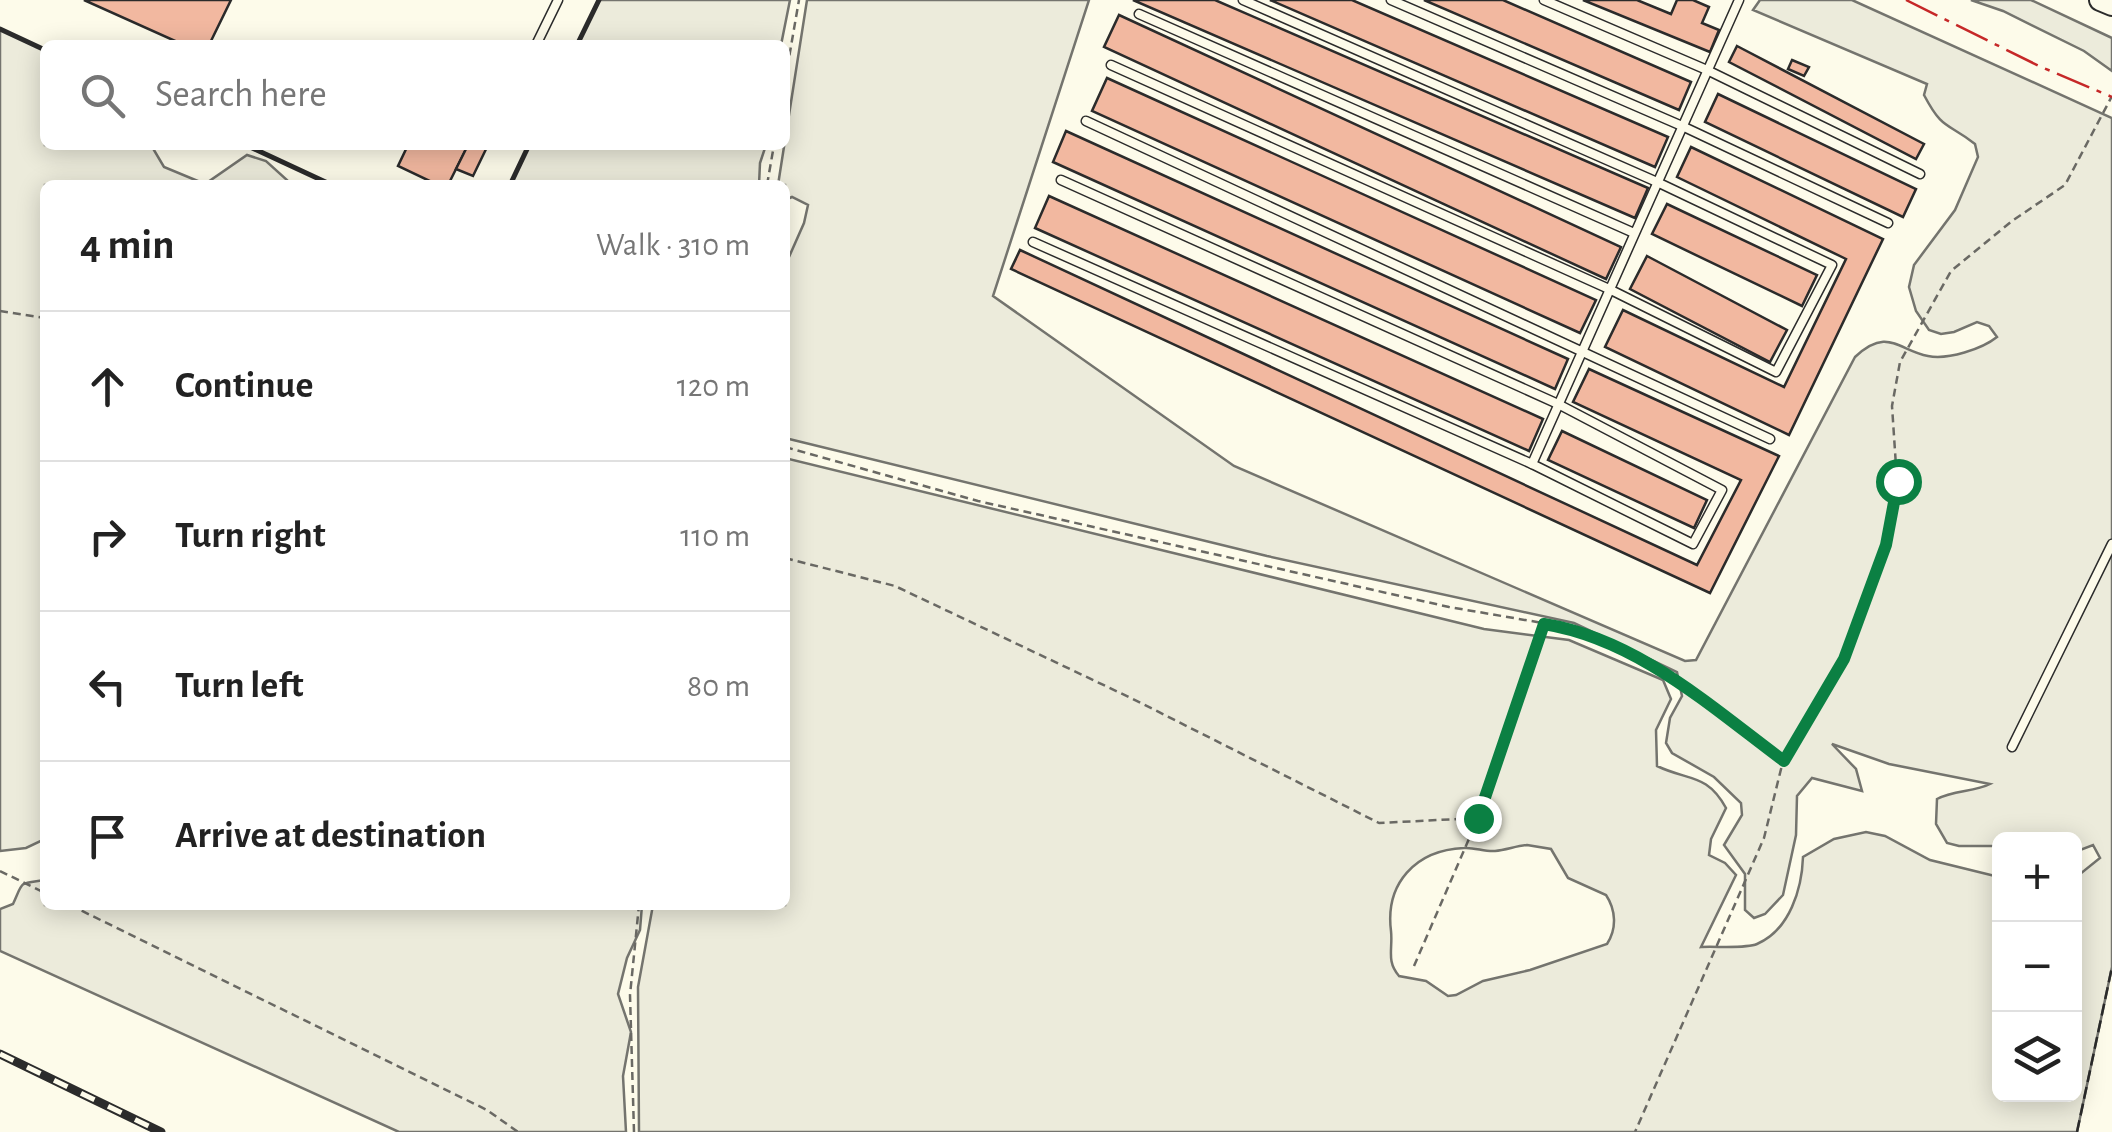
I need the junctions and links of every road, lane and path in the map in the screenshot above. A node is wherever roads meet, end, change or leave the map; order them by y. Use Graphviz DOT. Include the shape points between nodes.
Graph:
graph roads {
  1 [pos="558,0"];
  2 [pos="799,0"];
  3 [pos="1243,0"];
  4 [pos="1391,0"];
  5 [pos="1544,0"];
  6 [pos="1738,0"];
  7 [pos="2100,0"];
  8 [pos="2112,6"];
  9 [pos="1139,14"];
  10 [pos="538,40"];
  11 [pos="790,51"];
  12 [pos="1112,66"];
  13 [pos="1707,70"];
  14 [pos="2112,96"];
  15 [pos="1086,121"];
  16 [pos="1682,126"];
  17 [pos="773,150"];
  18 [pos="1920,174"];
  19 [pos="768,180"];
  20 [pos="1061,180"];
  21 [pos="1658,182"];
  22 [pos="1888,223"];
  23 [pos="1634,234"];
  24 [pos="1033,242"];
  25 [pos="1610,289"];
  26 [pos="0,311"];
  27 [pos="40,317"];
  28 [pos="1582,351"];
  29 [pos="1558,404"];
  30 [pos="1770,439"];
  31 [pos="790,448"];
  32 [pos="1532,464"];
  33 [pos="2112,544"];
  34 [pos="790,559"];
  35 [pos="1544,624"];
  36 [pos="2012,746"];
  37 [pos="1784,761"];
  38 [pos="1478,818"];
  39 [pos="0,871"];
  40 [pos="40,891"];
  41 [pos="80,910"];
  42 [pos="638,910"];
  43 [pos="1414,966"];
  44 [pos="518,1132"];
  45 [pos="634,1132"];
  46 [pos="1635,1132"];
  1 -- 10 [label="lane"];
  2 -- 11 [label="path"];
  3 -- 21 [label="lane"];
  4 -- 16 [label="lane"];
  5 -- 13 [label="lane"];
  6 -- 13 [label="lane"];
  7 -- 8 [label="main road"];
  9 -- 23 [label="lane"];
  12 -- 25 [label="lane"];
  13 -- 16 [label="lane"];
  13 -- 18 [label="lane"];
  14 -- 37 [label="path" via="2065,185 1951,271 1900,362 1892,406 1898,481 1886,545 1844,659"];
  15 -- 28 [label="lane"];
  16 -- 21 [label="lane"];
  16 -- 22 [label="lane"];
  17 -- 19 [label="path"];
  20 -- 29 [label="lane"];
  21 -- 23 [label="lane"];
  21 -- 25 [label="lane" via="1832,265 1776,372"];
  23 -- 25 [label="lane"];
  24 -- 32 [label="lane"];
  25 -- 28 [label="lane"];
  26 -- 27 [label="path"];
  28 -- 29 [label="lane"];
  28 -- 30 [label="lane"];
  29 -- 32 [label="lane"];
  29 -- 32 [label="lane" via="1722,490 1693,544"];
  31 -- 35 [label="path" via="978,500"];
  33 -- 36 [label="lane"];
  34 -- 38 [label="path" via="895,586 1379,823"];
  35 -- 37 [label="path" via="1572,628 1660,668"];
  35 -- 38 [label="path"];
  37 -- 46 [label="path" via="1764,838"];
  38 -- 43 [label="path"];
  39 -- 40 [label="path"];
  41 -- 44 [label="path" via="487,1110"];
  42 -- 45 [label="path" via="630,995"];
}
